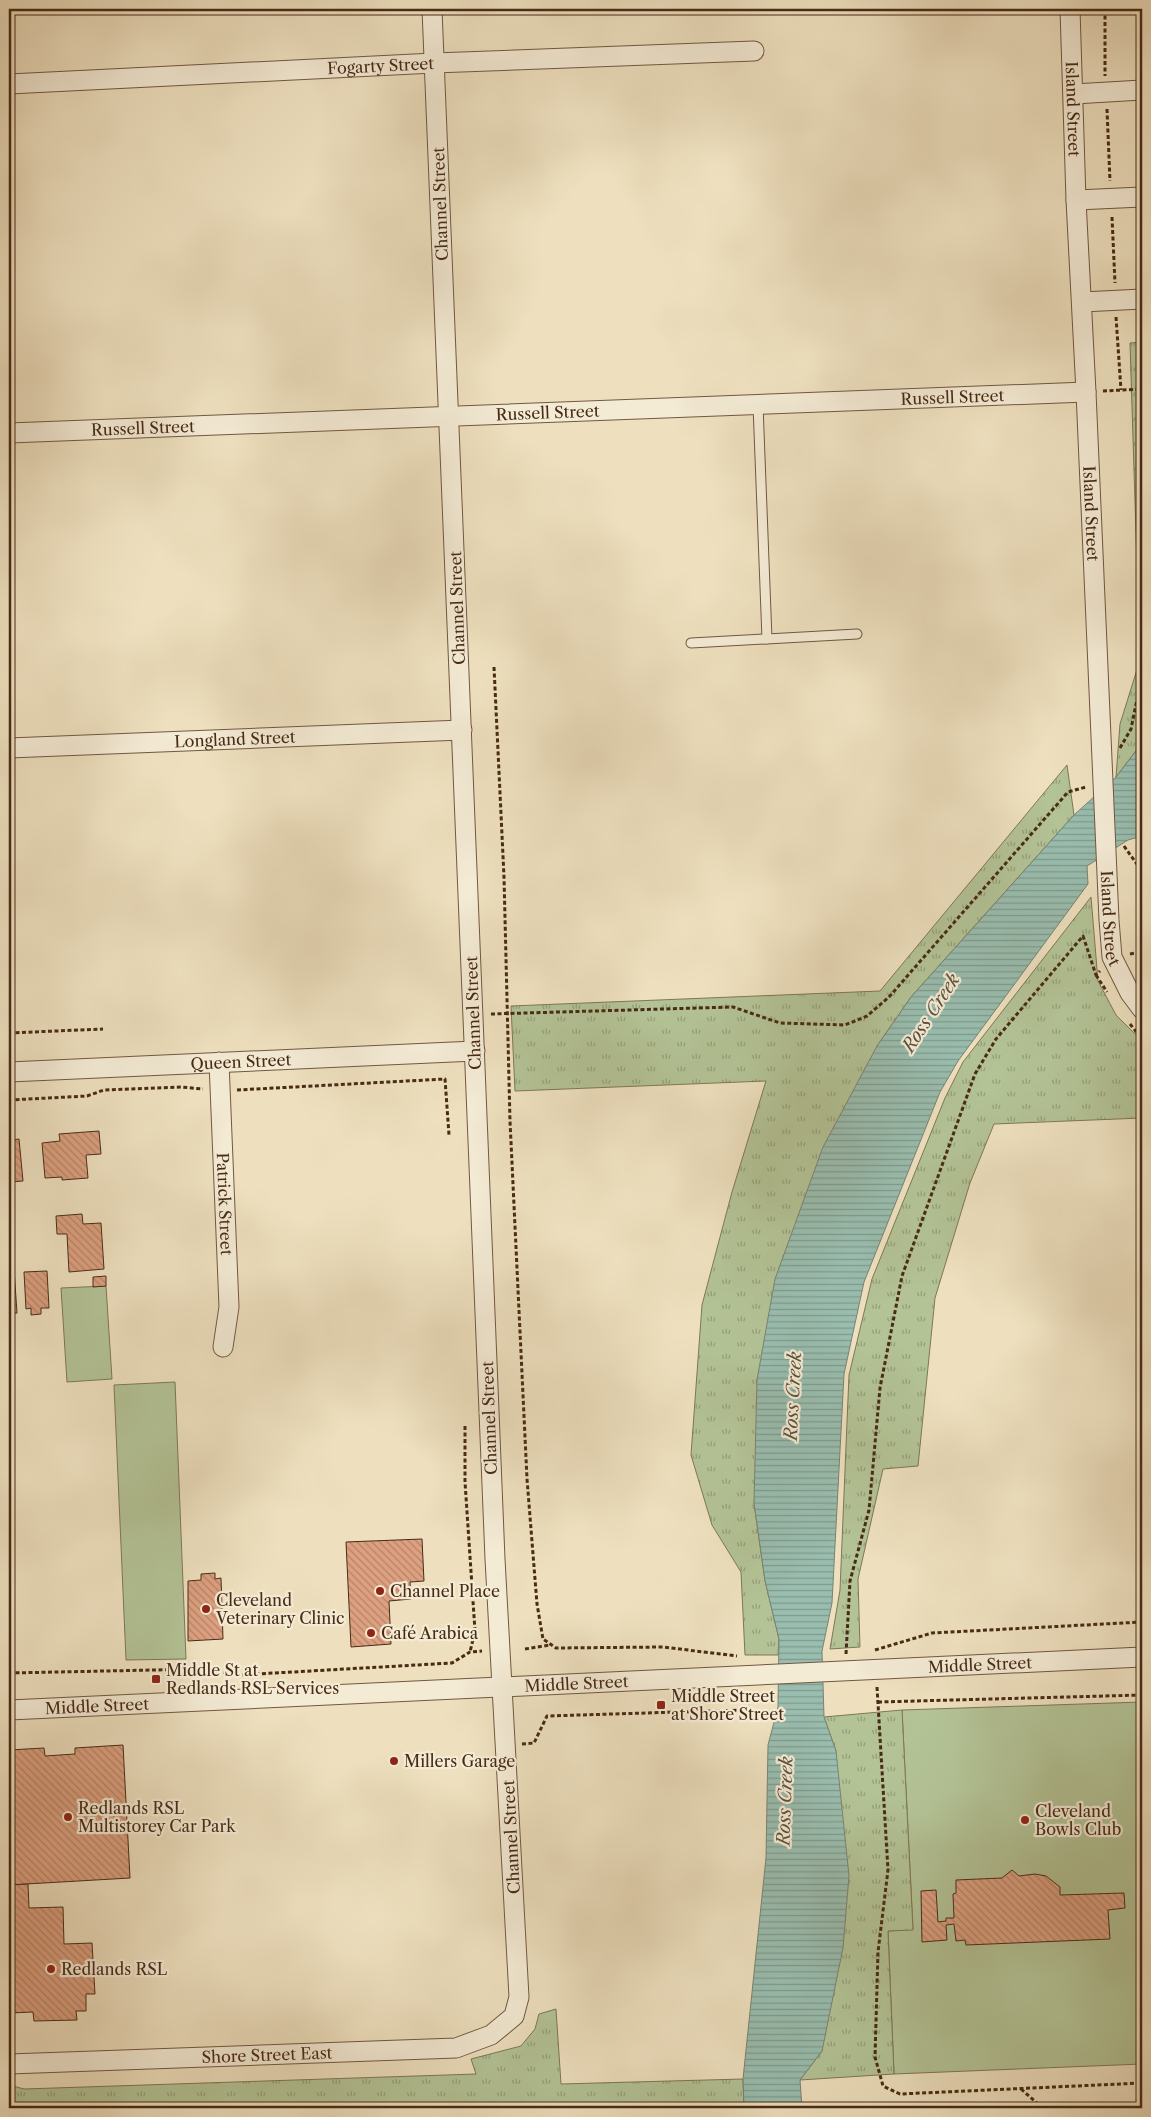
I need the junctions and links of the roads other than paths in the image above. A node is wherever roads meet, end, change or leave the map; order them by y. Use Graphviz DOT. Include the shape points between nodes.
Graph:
graph roads {
  1 [pos="432,9"];
  2 [pos="1070,9"];
  3 [pos="754,51"];
  4 [pos="434,63"];
  5 [pos="9,84"];
  6 [pos="1142,90"];
  7 [pos="1074,94"];
  8 [pos="1142,198"];
  9 [pos="1076,200"];
  10 [pos="1142,299"];
  11 [pos="1082,302"];
  12 [pos="1086,392"];
  13 [pos="758,405"];
  14 [pos="449,417"];
  15 [pos="9,433"];
  16 [pos="857,634"];
  17 [pos="767,638"];
  18 [pos="691,643"];
  19 [pos="462,730"];
  20 [pos="9,748"];
  21 [pos="1142,1009"];
  22 [pos="474,1051"];
  23 [pos="219,1062"];
  24 [pos="9,1072"];
  25 [pos="223,1347"];
  26 [pos="1142,1657"];
  27 [pos="504,1686"];
  28 [pos="9,1710"];
  29 [pos="514,2016"];
  30 [pos="9,2064"];
  1 -- 4 [label="street, Channel Street"];
  2 -- 7 [label="street, Island Street"];
  3 -- 4 [label="street, Fogarty Street"];
  4 -- 5 [label="street, Fogarty Street"];
  4 -- 14 [label="street, Channel Street"];
  6 -- 7 [label="street"];
  7 -- 9 [label="street, Island Street"];
  8 -- 9 [label="street"];
  9 -- 11 [label="street, Island Street"];
  10 -- 11 [label="street"];
  11 -- 12 [label="street, Island Street"];
  12 -- 13 [label="street, Russell Street"];
  12 -- 21 [label="street, Island Street" via="1112,957"];
  13 -- 14 [label="street, Russell Street"];
  13 -- 17 [label="lane"];
  14 -- 15 [label="street, Russell Street"];
  14 -- 19 [label="street, Channel Street"];
  16 -- 17 [label="lane"];
  17 -- 18 [label="lane"];
  19 -- 20 [label="street, Longland Street"];
  19 -- 22 [label="street, Channel Street"];
  22 -- 23 [label="street, Queen Street"];
  22 -- 27 [label="street, Channel Street" via="495,1559"];
  23 -- 24 [label="street, Queen Street"];
  23 -- 25 [label="street, Patrick Street" via="229,1307"];
  26 -- 27 [label="street, Middle Street" via="876,1670 846,1661 756,1682"];
  27 -- 28 [label="street, Middle Street"];
  27 -- 29 [label="street, Channel Street" via="519,1997"];
  29 -- 30 [label="street, Shore Street East" via="491,2036 456,2048"];
}
